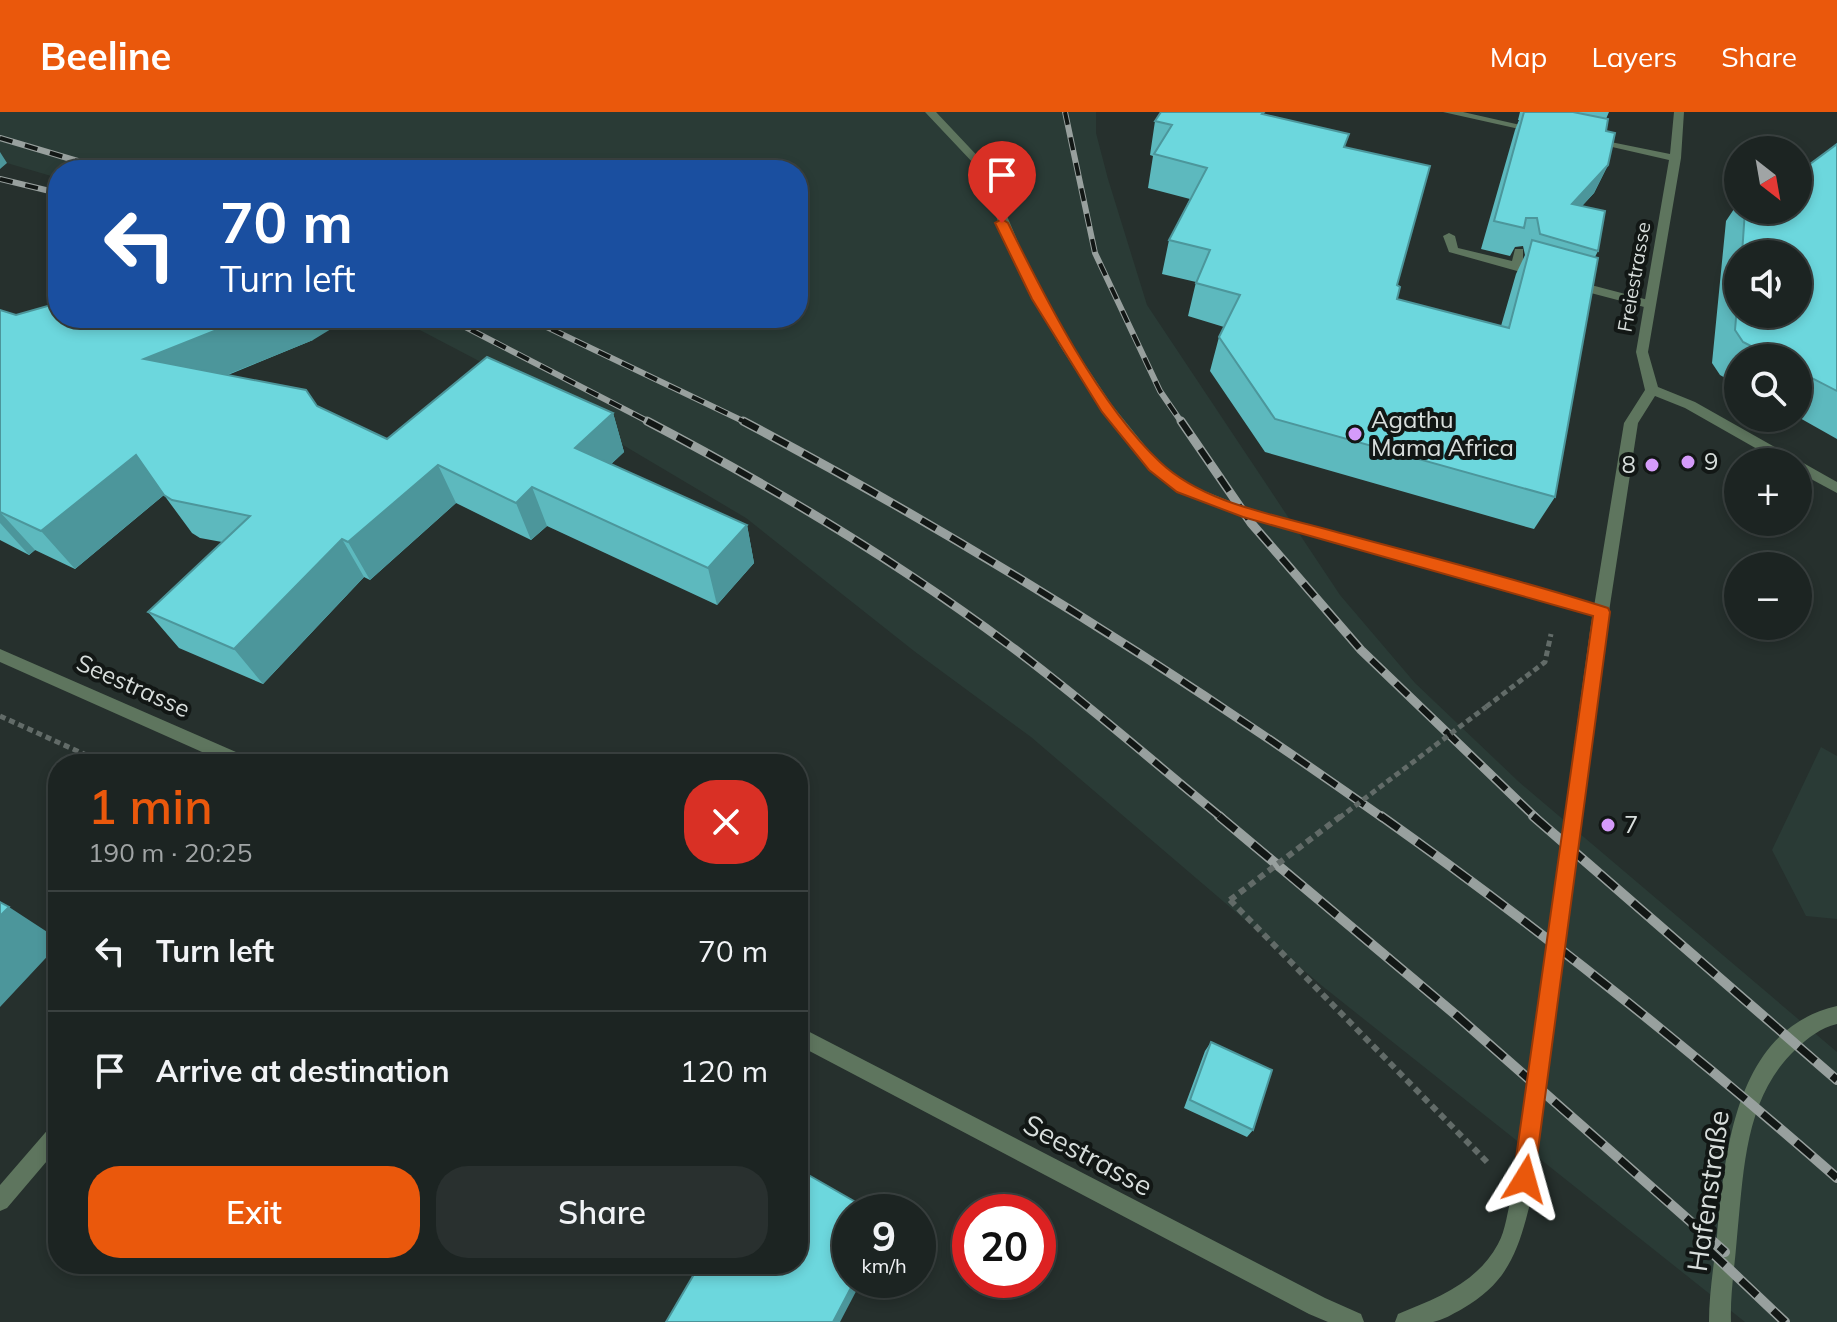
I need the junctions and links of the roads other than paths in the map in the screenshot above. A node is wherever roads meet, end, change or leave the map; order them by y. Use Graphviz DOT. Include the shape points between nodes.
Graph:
graph roads {
  1 [pos="930,112"];
  2 [pos="1448,112"];
  3 [pos="1679,112"];
  4 [pos="1554,134"];
  5 [pos="1584,140"];
  6 [pos="1676,158"];
  7 [pos="1449,236"];
  8 [pos="1519,252"];
  9 [pos="1517,266"];
  10 [pos="1648,304"];
  11 [pos="1652,390"];
  12 [pos="1766,448"];
  13 [pos="1812,474"];
  14 [pos="1837,488"];
  15 [pos="1600,622"];
  16 [pos="0,655"];
  17 [pos="223,754"];
  18 [pos="1837,1015"];
  19 [pos="808,1040"];
  20 [pos="48,1145"];
  21 [pos="0,1201"];
  22 [pos="1443,1317"];
  23 [pos="1353,1322"];
  24 [pos="1406,1322"];
  25 [pos="1720,1322"];
  1 -- 15 [label="street" via="980,164 1026,275 1107,408 1154,466 1182,488 1243,512"];
  2 -- 4 [label="street"];
  3 -- 6 [label="street, Freiestrasse"];
  5 -- 6 [label="street"];
  6 -- 10 [label="street, Freiestrasse"];
  7 -- 9 [label="street" via="1453,250"];
  8 -- 9 [label="street"];
  9 -- 10 [label="street"];
  10 -- 11 [label="street, Freiestrasse" via="1642,352"];
  11 -- 12 [label="street"];
  11 -- 15 [label="street" via="1631,423"];
  13 -- 14 [label="street"];
  15 -- 22 [label="street" via="1522,1196 1507,1249 1479,1286"];
  16 -- 17 [label="street, Seestrasse"];
  18 -- 25 [label="street, Hafenstraße" via="1822,1018 1781,1049 1750,1100 1730,1197"];
  19 -- 23 [label="street, Seestrasse"];
  20 -- 21 [label="street"];
  22 -- 24 [label="street"];
}
